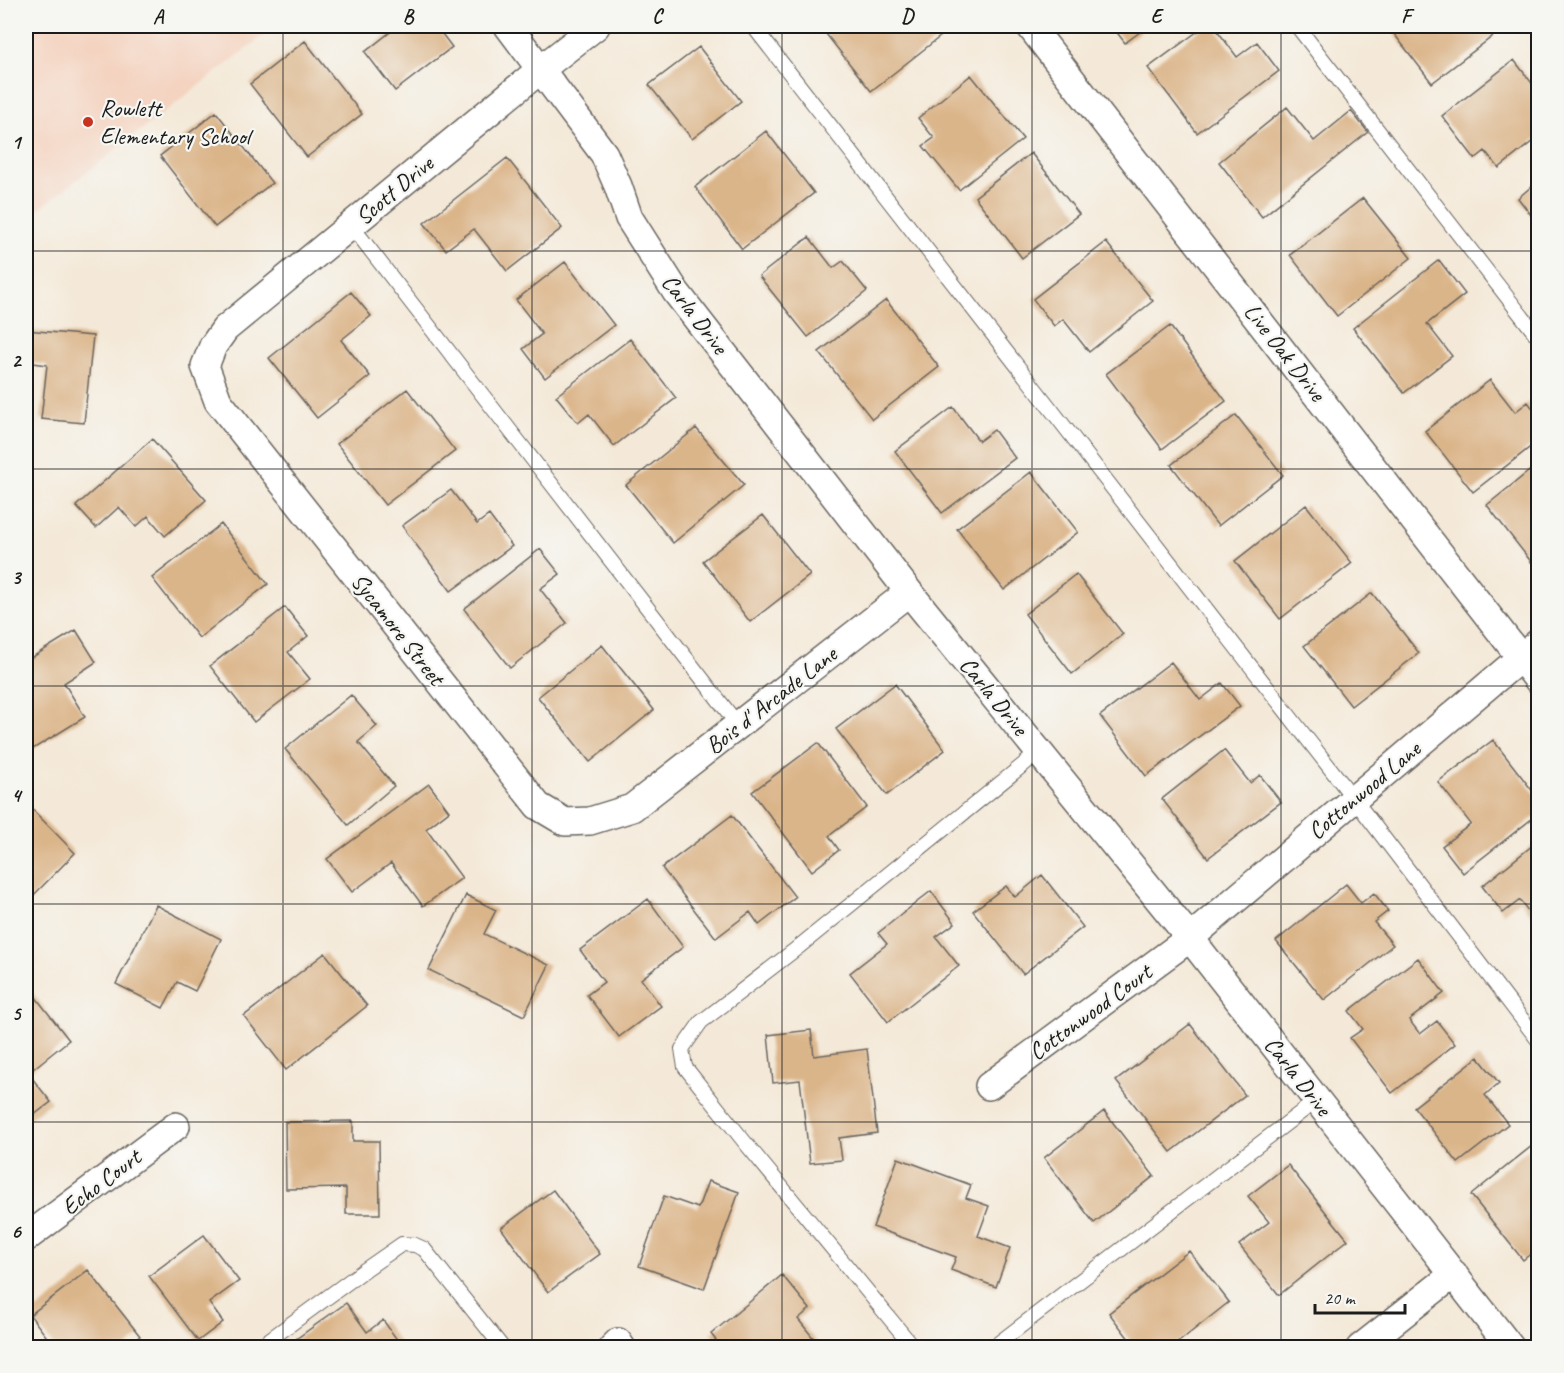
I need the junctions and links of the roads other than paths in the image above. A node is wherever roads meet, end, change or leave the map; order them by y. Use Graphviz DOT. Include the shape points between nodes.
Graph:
graph roads {
  1 [pos="508,26"];
  2 [pos="596,26"];
  3 [pos="753,26"];
  4 [pos="1030,26"];
  5 [pos="1297,26"];
  6 [pos="541,69"];
  7 [pos="351,225"];
  8 [pos="1539,337"];
  9 [pos="205,366"];
  10 [pos="909,592"];
  11 [pos="1529,650"];
  12 [pos="1539,680"];
  13 [pos="738,725"];
  14 [pos="1039,752"];
  15 [pos="1354,799"];
  16 [pos="632,808"];
  17 [pos="1190,938"];
  18 [pos="1539,1040"];
  19 [pos="989,1086"];
  20 [pos="1317,1100"];
  21 [pos="176,1126"];
  22 [pos="26,1238"];
  23 [pos="1454,1274"];
  24 [pos="258,1347"];
  25 [pos="503,1347"];
  26 [pos="914,1347"];
  27 [pos="992,1347"];
  28 [pos="1360,1347"];
  29 [pos="1511,1347"];
  1 -- 6 [label="street, Carla Drive"];
  2 -- 6 [label="street, Scott Drive"];
  3 -- 15 [label="lane"];
  4 -- 11 [label="street, Live Oak Drive"];
  5 -- 8 [label="lane"];
  6 -- 7 [label="street, Scott Drive"];
  6 -- 10 [label="street, Carla Drive" via="604,154 629,218 676,292"];
  7 -- 9 [label="street, Scott Drive" via="225,329"];
  7 -- 13 [label="lane"];
  9 -- 16 [label="street, Sycamore Street" via="218,401 538,806 565,822 590,821"];
  10 -- 13 [label="street, Bois d' Arcade Lane"];
  10 -- 14 [label="street, Carla Drive"];
  11 -- 12 [label="street, Live Oak Drive"];
  11 -- 15 [label="street, Cottonwood Lane"];
  13 -- 16 [label="street, Bois d' Arcade Lane"];
  14 -- 17 [label="street, Carla Drive"];
  14 -- 26 [label="lane" via="701,1022 682,1049 685,1067"];
  15 -- 17 [label="street, Cottonwood Lane"];
  15 -- 18 [label="lane"];
  17 -- 19 [label="street, Cottonwood Court"];
  17 -- 20 [label="street, Carla Drive"];
  20 -- 23 [label="street, Carla Drive"];
  20 -- 27 [label="lane"];
  21 -- 22 [label="street, Echo Court"];
  23 -- 28 [label="street"];
  23 -- 29 [label="street, Carla Drive"];
  24 -- 25 [label="lane" via="402,1244 424,1249"];
}
